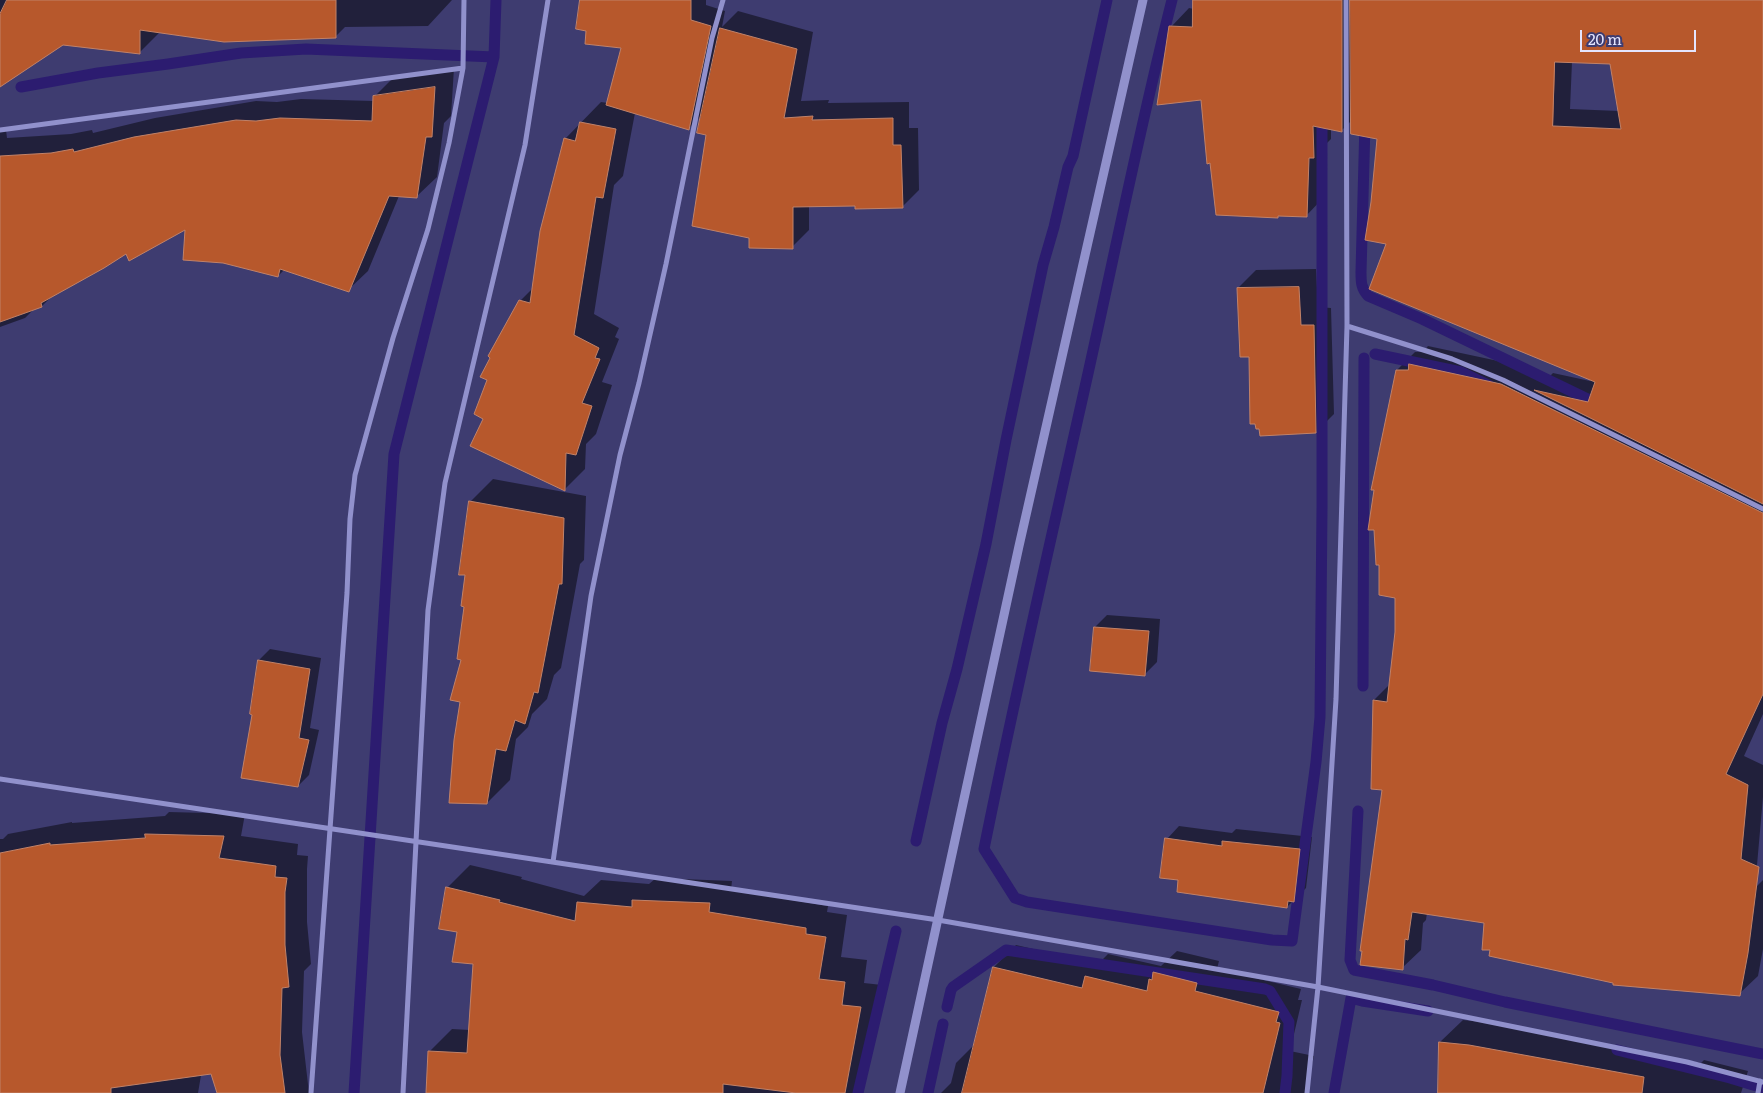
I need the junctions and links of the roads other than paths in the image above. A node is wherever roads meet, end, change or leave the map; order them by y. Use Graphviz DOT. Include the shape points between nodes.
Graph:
graph roads {
  1 [pos="464,0"];
  2 [pos="548,0"];
  3 [pos="722,0"];
  4 [pos="1143,0"];
  5 [pos="1346,0"];
  6 [pos="463,68"];
  7 [pos="0,130"];
  8 [pos="1347,326"];
  9 [pos="1763,509"];
  10 [pos="0,779"];
  11 [pos="330,829"];
  12 [pos="415,842"];
  13 [pos="552,862"];
  14 [pos="938,920"];
  15 [pos="1318,987"];
  16 [pos="1761,1081"];
  17 [pos="311,1093"];
  18 [pos="403,1093"];
  19 [pos="900,1093"];
  20 [pos="1307,1093"];
  21 [pos="1758,1093"];
  1 -- 6 [label="street"];
  2 -- 12 [label="street" via="525,146 444,492 428,610"];
  3 -- 13 [label="street" via="591,596"];
  4 -- 14 [label="street"];
  5 -- 8 [label="street"];
  6 -- 7 [label="street"];
  6 -- 11 [label="street" via="428,229 393,338 355,475"];
  8 -- 9 [label="street" via="1503,380"];
  8 -- 15 [label="street" via="1336,699"];
  10 -- 11 [label="street"];
  11 -- 12 [label="street"];
  11 -- 17 [label="street"];
  12 -- 13 [label="street"];
  12 -- 18 [label="street"];
  13 -- 14 [label="street"];
  14 -- 15 [label="street"];
  14 -- 19 [label="street"];
  15 -- 16 [label="street" via="1687,1062"];
  15 -- 20 [label="street"];
  16 -- 21 [label="street"];
}
